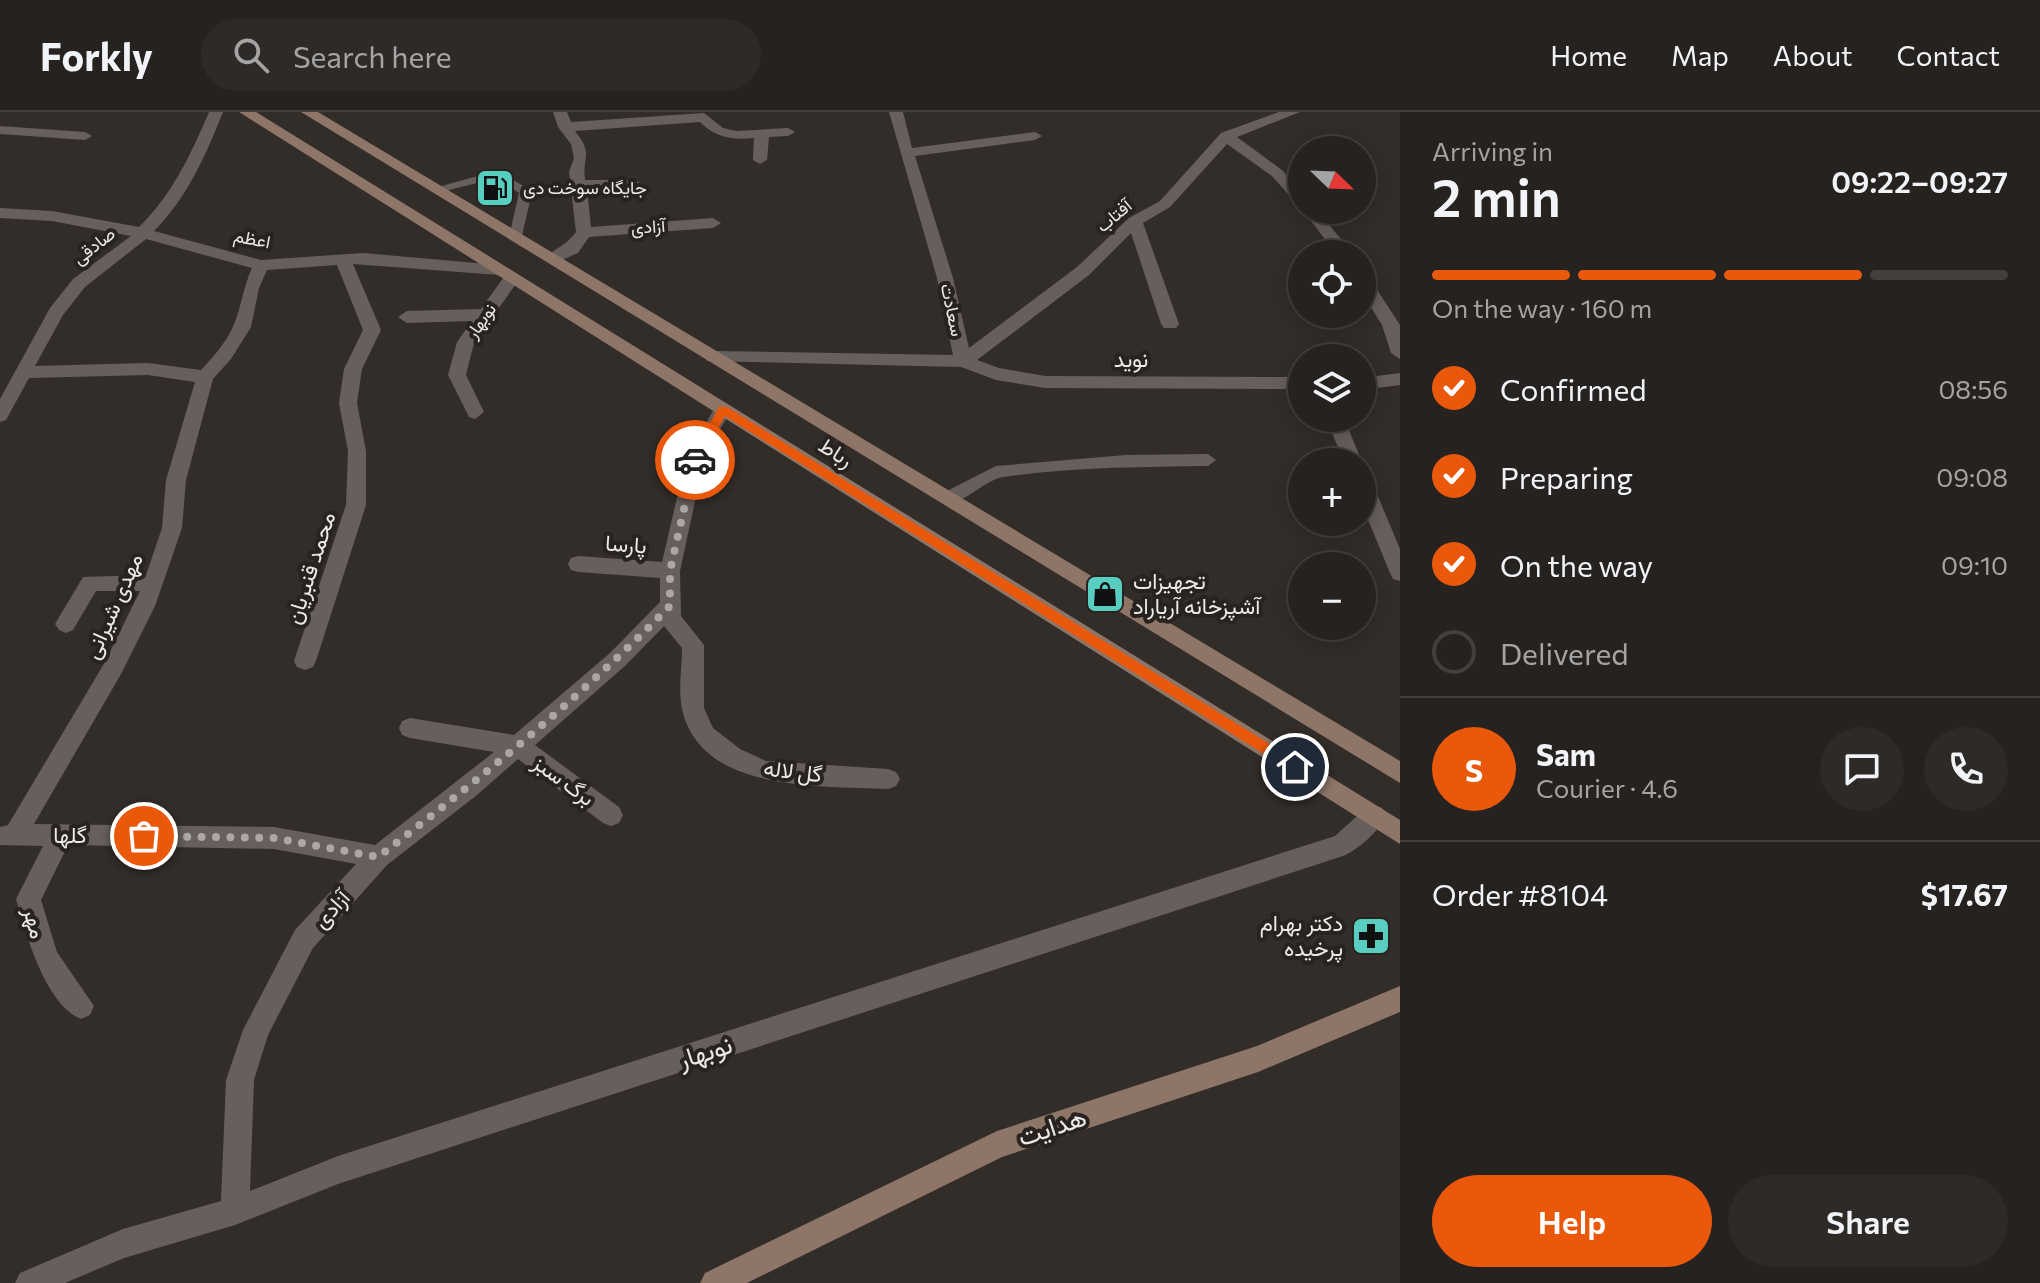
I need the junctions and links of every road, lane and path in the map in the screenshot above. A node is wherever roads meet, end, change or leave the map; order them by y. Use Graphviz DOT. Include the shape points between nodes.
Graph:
graph roads {
  1 [pos="216,112"];
  2 [pos="246,112"];
  3 [pos="310,112"];
  4 [pos="896,112"];
  5 [pos="1293,112"];
  6 [pos="562,120"];
  7 [pos="0,130"];
  8 [pos="788,132"];
  9 [pos="762,134"];
  10 [pos="85,136"];
  11 [pos="1035,136"];
  12 [pos="1226,136"];
  13 [pos="906,153"];
  14 [pos="760,160"];
  15 [pos="579,184"];
  16 [pos="635,185"];
  17 [pos="1288,185"];
  18 [pos="437,189"];
  19 [pos="0,213"];
  20 [pos="1135,221"];
  21 [pos="713,223"];
  22 [pos="1320,224"];
  23 [pos="584,232"];
  24 [pos="143,233"];
  25 [pos="516,237"];
  26 [pos="1334,240"];
  27 [pos="553,259"];
  28 [pos="343,260"];
  29 [pos="261,265"];
  30 [pos="506,274"];
  31 [pos="1376,302"];
  32 [pos="485,315"];
  33 [pos="407,317"];
  34 [pos="1170,324"];
  35 [pos="1400,353"];
  36 [pos="713,357"];
  37 [pos="963,361"];
  38 [pos="26,372"];
  39 [pos="205,377"];
  40 [pos="1400,379"];
  41 [pos="1376,382"];
  42 [pos="1288,383"];
  43 [pos="723,409"];
  44 [pos="475,412"];
  45 [pos="0,415"];
  46 [pos="1208,460"];
  47 [pos="947,498"];
  48 [pos="1376,511"];
  49 [pos="1395,550"];
  50 [pos="578,564"];
  51 [pos="670,571"];
  52 [pos="1400,573"];
  53 [pos="153,583"];
  54 [pos="670,606"];
  55 [pos="66,624"];
  56 [pos="305,661"];
  57 [pos="410,728"];
  58 [pos="518,746"];
  59 [pos="1400,773"];
  60 [pos="888,779"];
  61 [pos="611,815"];
  62 [pos="1374,816"];
  63 [pos="1400,833"];
  64 [pos="61,834"];
  65 [pos="7,836"];
  66 [pos="378,857"];
  67 [pos="1400,999"];
  68 [pos="81,1006"];
  69 [pos="235,1211"];
  70 [pos="30,1283"];
  71 [pos="715,1283"];
  1 -- 24 [label="street, صادقی" via="175,196"];
  2 -- 30 [label="main road, رباط"];
  3 -- 18 [label="main road, رباط"];
  4 -- 13 [label="street, سعادت"];
  5 -- 12 [label="street, آفتاب"];
  6 -- 9 [label="street" via="704,117 718,131"];
  6 -- 15 [label="street" via="578,144"];
  7 -- 10 [label="street"];
  8 -- 9 [label="street"];
  9 -- 14 [label="street"];
  11 -- 13 [label="street"];
  12 -- 17 [label="street"];
  12 -- 20 [label="street, آفتاب" via="1165,204"];
  13 -- 37 [label="street, سعادت" via="945,278"];
  15 -- 16 [label="street"];
  15 -- 23 [label="street"];
  18 -- 25 [label="main road, رباط"];
  18 -- 25 [label="lane" via="499,174 526,192"];
  19 -- 24 [label="street, اعظم" via="52,216"];
  20 -- 34 [label="street"];
  20 -- 37 [label="street, آفتاب" via="1083,271"];
  21 -- 23 [label="street, آزادی"];
  22 -- 26 [label="street"];
  23 -- 27 [label="street" via="572,249"];
  24 -- 29 [label="street, اعظم"];
  24 -- 38 [label="street, صادقی" via="79,283 50,320"];
  25 -- 27 [label="main road, رباط"];
  27 -- 36 [label="main road, رباط"];
  28 -- 29 [label="street, اعظم"];
  28 -- 30 [label="street, اعظم" via="404,260"];
  28 -- 56 [label="street, محمد قنبریان" via="372,330 353,369 348,403 357,451 356,505"];
  29 -- 39 [label="street, مهدی شیرانی" via="242,327"];
  30 -- 32 [label="street, نوبهار"];
  30 -- 43 [label="main road, رباط"];
  31 -- 35 [label="street"];
  32 -- 33 [label="street"];
  32 -- 44 [label="street, نوبهار" via="466,342 457,375"];
  36 -- 37 [label="street, سعادت"];
  36 -- 47 [label="main road, رباط"];
  37 -- 42 [label="street, نوید" via="996,374 1045,382"];
  38 -- 39 [label="street" via="148,369"];
  38 -- 45 [label="street, صادقی"];
  39 -- 53 [label="street, مهدی شیرانی" via="176,480 172,528"];
  40 -- 41 [label="street"];
  43 -- 51 [label="street" via="696,455"];
  43 -- 62 [label="main road, رباط"];
  46 -- 47 [label="lane" via="996,472"];
  47 -- 59 [label="main road, رباط"];
  48 -- 49 [label="street"];
  49 -- 52 [label="street"];
  50 -- 51 [label="street, پارسا"];
  51 -- 54 [label="street"];
  53 -- 55 [label="street" via="90,583"];
  53 -- 65 [label="street, مهدی شیرانی" via="113,668"];
  54 -- 58 [label="street, آزادی"];
  54 -- 60 [label="street, گل لاله" via="671,619 693,645 693,708 704,735 764,771"];
  57 -- 58 [label="street"];
  58 -- 61 [label="street, برگ سبز"];
  58 -- 66 [label="street, آزادی"];
  62 -- 63 [label="main road, رباط"];
  62 -- 69 [label="street, نوبهار" via="1343,845 338,1170"];
  64 -- 65 [label="street, گلها"];
  64 -- 66 [label="street, گلها" via="274,838"];
  64 -- 68 [label="street, مهر" via="28,899 46,959"];
  66 -- 69 [label="street, آزادی" via="304,939 256,1030 240,1080"];
  67 -- 71 [label="main road, هدایت" via="1258,1059 997,1145"];
  69 -- 70 [label="street, نوبهار" via="123,1244"];
}
